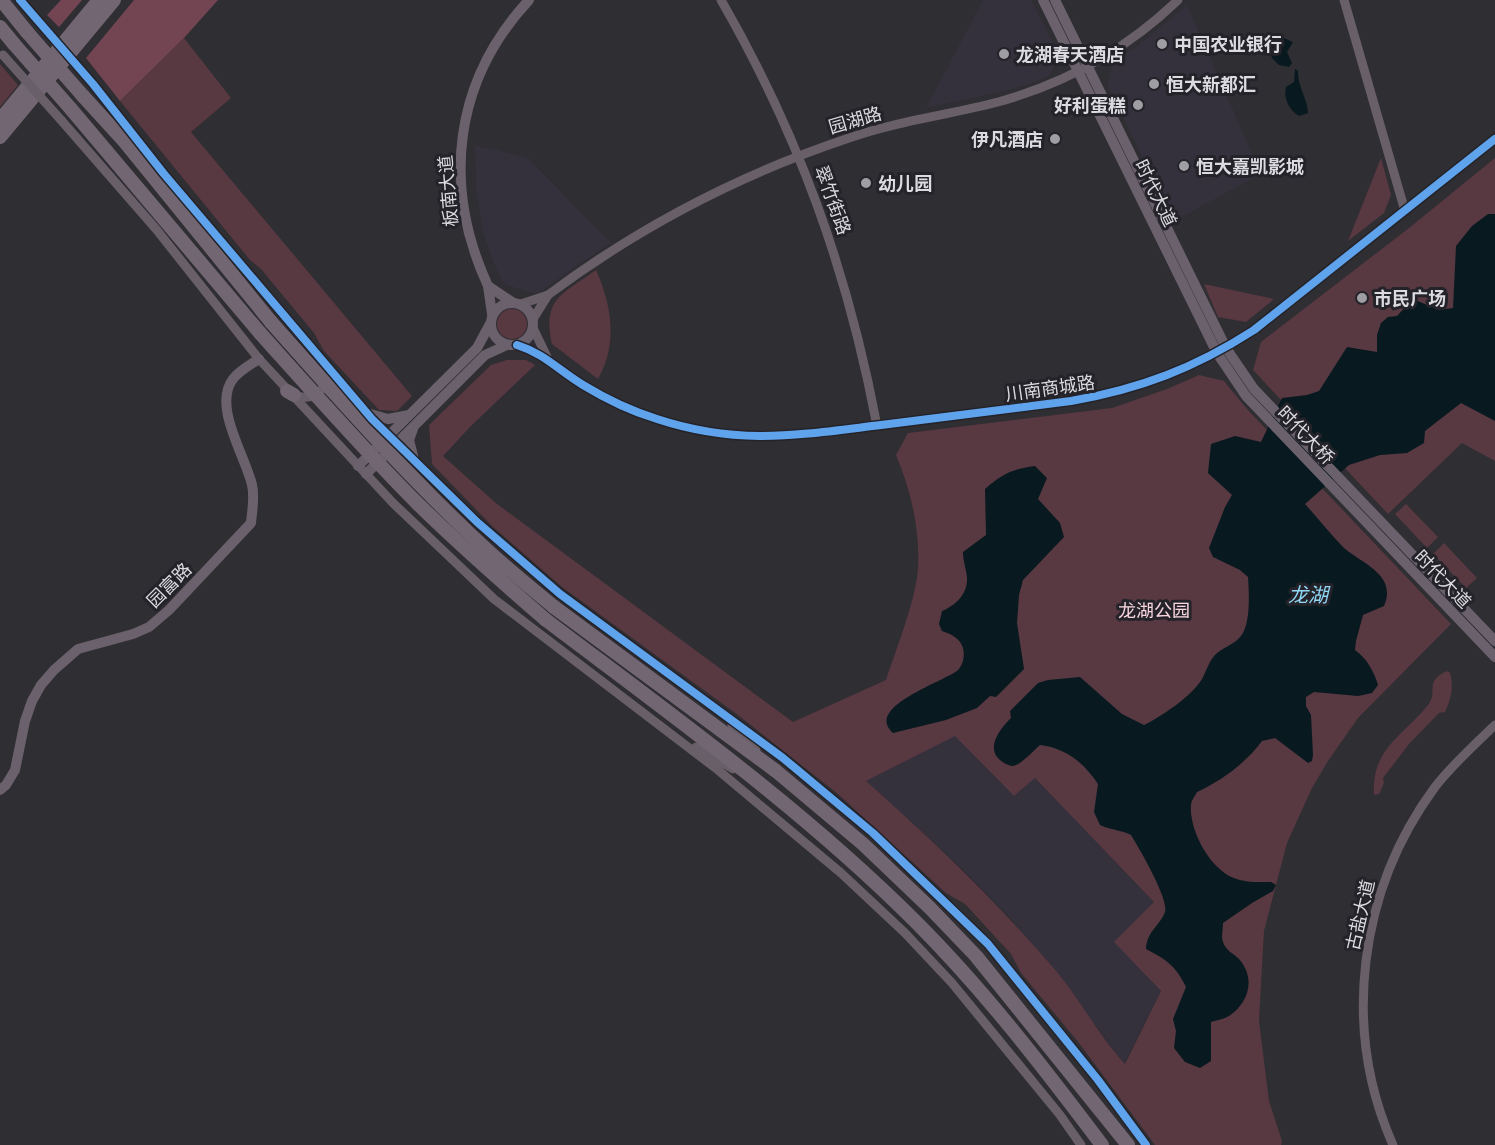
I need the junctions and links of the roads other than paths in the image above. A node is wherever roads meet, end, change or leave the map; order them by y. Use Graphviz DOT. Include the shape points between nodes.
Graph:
graph roads {
  1 [pos="1,0"];
  2 [pos="20,0"];
  3 [pos="99,0"];
  4 [pos="114,0"];
  5 [pos="529,0"];
  6 [pos="721,0"];
  7 [pos="1043,0"];
  8 [pos="1055,0"];
  9 [pos="1178,0"];
  10 [pos="1344,0"];
  11 [pos="0,27"];
  12 [pos="2,53"];
  13 [pos="1083,69"];
  14 [pos="0,120"];
  15 [pos="0,137"];
  16 [pos="1495,139"];
  17 [pos="125,142"];
  18 [pos="799,155"];
  19 [pos="127,174"];
  20 [pos="164,174"];
  21 [pos="1405,211"];
  22 [pos="156,229"];
  23 [pos="488,286"];
  24 [pos="548,295"];
  25 [pos="516,303"];
  26 [pos="491,319"];
  27 [pos="533,324"];
  28 [pos="512,345"];
  29 [pos="1221,351"];
  30 [pos="259,359"];
  31 [pos="548,359"];
  32 [pos="323,362"];
  33 [pos="1250,392"];
  34 [pos="290,393"];
  35 [pos="367,413"];
  36 [pos="412,421"];
  37 [pos="877,426"];
  38 [pos="393,440"];
  39 [pos="414,460"];
  40 [pos="362,470"];
  41 [pos="1346,493"];
  42 [pos="477,522"];
  43 [pos="446,555"];
  44 [pos="1495,641"];
  45 [pos="1495,657"];
  46 [pos="712,705"];
  47 [pos="1495,725"];
  48 [pos="665,729"];
  49 [pos="776,771"];
  50 [pos="764,787"];
  51 [pos="0,790"];
  52 [pos="1081,1145"];
  53 [pos="1102,1145"];
  54 [pos="1128,1145"];
  55 [pos="1146,1145"];
  56 [pos="1393,1145"];
  1 -- 17 [label="highway, bridge"];
  2 -- 20 [label="street, bridge"];
  3 -- 14 [label="highway"];
  4 -- 15 [label="highway"];
  5 -- 23 [label="main road, 板南大道" via="484,63 469,104 461,145 462,197 468,234"];
  6 -- 18 [label="street, 翠竹街路"];
  7 -- 13 [label="main road, 时代大道"];
  8 -- 13 [label="main road, 时代大道"];
  9 -- 13 [label="street, 园湖路" via="1132,39"];
  10 -- 21 [label="street"];
  11 -- 19 [label="highway, bridge"];
  12 -- 22 [label="street, bridge"];
  13 -- 18 [label="street, 园湖路" via="997,102 851,137"];
  13 -- 29 [label="main road, 时代大道"];
  16 -- 21 [label="street, 川南商城路"];
  17 -- 20 [label="street"];
  17 -- 49 [label="highway, bridge" via="271,322 357,418 488,550 554,608"];
  18 -- 24 [label="street, 园湖路" via="700,200 619,246"];
  18 -- 37 [label="street, 翠竹街路" via="852,312"];
  19 -- 22 [label="street"];
  19 -- 50 [label="highway, bridge" via="260,333 417,503 546,620"];
  20 -- 32 [label="street"];
  21 -- 29 [label="street, 川南商城路" via="1254,330"];
  22 -- 30 [label="street"];
  23 -- 25 [label="main road"];
  23 -- 26 [label="main road"];
  24 -- 25 [label="street"];
  24 -- 27 [label="street"];
  25 -- 26 [label="main road" via="502,304"];
  25 -- 27 [label="main road" via="529,310"];
  26 -- 28 [label="main road" via="495,337"];
  26 -- 36 [label="main road" via="477,348"];
  27 -- 28 [label="main road" via="526,340"];
  27 -- 31 [label="street"];
  28 -- 31 [label="street, 川南商城路" via="536,351"];
  28 -- 36 [label="main road" via="485,355"];
  29 -- 33 [label="main road, 时代大道"];
  29 -- 37 [label="street, 川南商城路" via="1182,370 1107,395"];
  30 -- 34 [label="street"];
  30 -- 51 [label="main road, 园富路" via="232,380 227,394 234,438 253,488 251,523 149,627 78,650 54,670 32,700 15,770"];
  31 -- 37 [label="street, 川南商城路" via="581,384 631,410 711,433 768,437"];
  32 -- 34 [label="street" via="327,377 321,390 308,398"];
  32 -- 35 [label="street"];
  33 -- 41 [label="main road, 时代大桥"];
  34 -- 40 [label="street"];
  35 -- 36 [label="main road"];
  35 -- 38 [label="street"];
  36 -- 38 [label="main road"];
  36 -- 39 [label="main road" via="409,441"];
  38 -- 39 [label="street"];
  38 -- 40 [label="main road"];
  39 -- 42 [label="street"];
  40 -- 43 [label="street"];
  41 -- 44 [label="main road, 时代大道"];
  41 -- 45 [label="main road, 时代大道"];
  42 -- 43 [label="street" via="465,515 444,522 439,542"];
  42 -- 46 [label="street" via="560,594"];
  43 -- 48 [label="street" via="577,665"];
  46 -- 49 [label="street"];
  46 -- 55 [label="street" via="857,818 942,897 988,944"];
  47 -- 56 [label="street, 古盐大道" via="1447,773 1417,814 1385,878 1369,936 1362,1000 1364,1031 1377,1105"];
  48 -- 50 [label="street"];
  48 -- 52 [label="street" via="841,873 905,933 952,983"];
  49 -- 54 [label="highway" via="863,844 976,956"];
  50 -- 53 [label="highway" via="852,861 964,972"];
}
